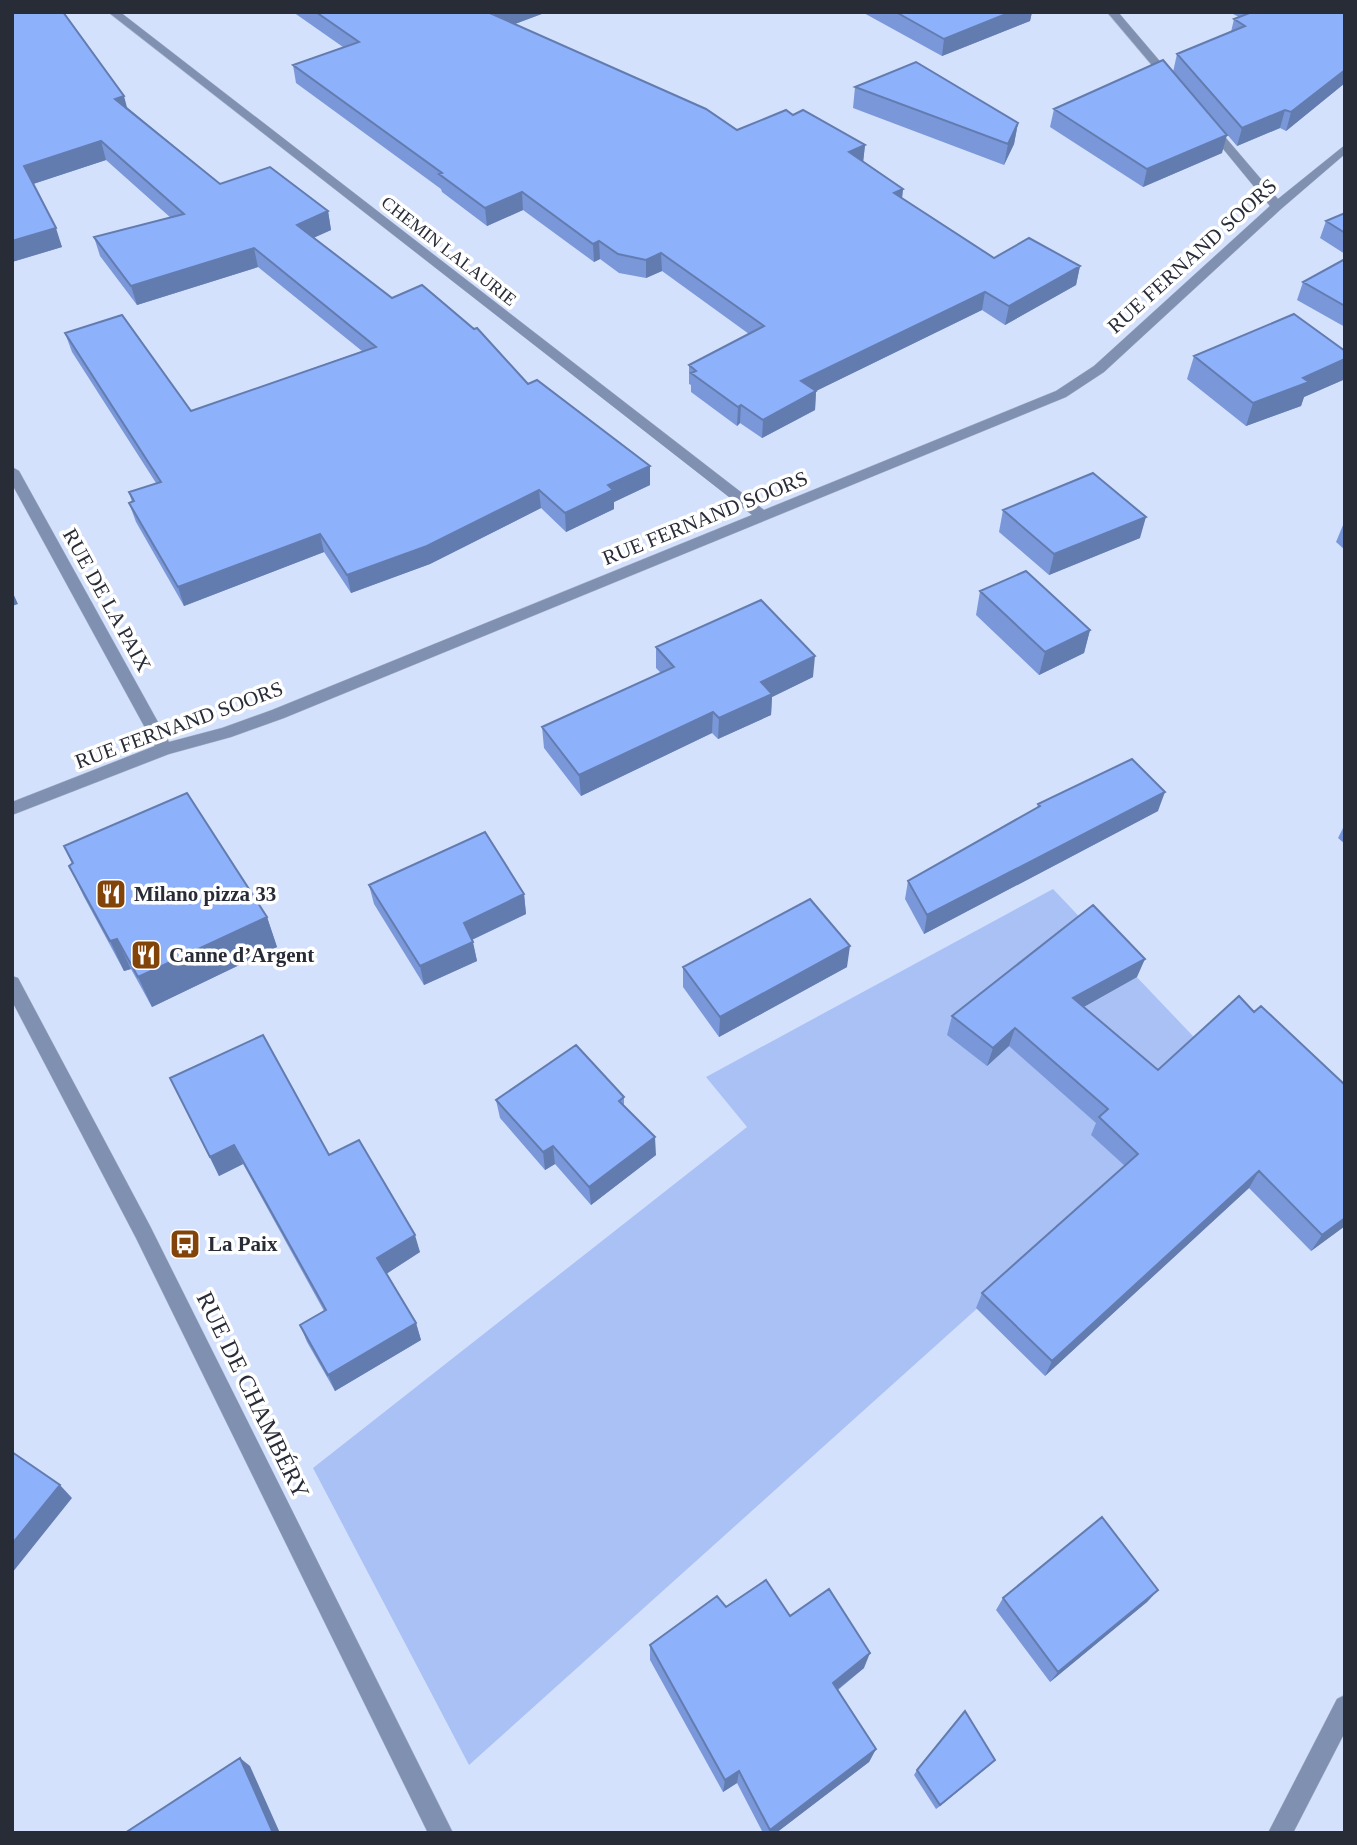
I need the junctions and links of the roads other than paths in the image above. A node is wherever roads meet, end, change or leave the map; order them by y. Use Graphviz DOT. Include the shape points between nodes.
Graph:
graph roads {
  1 [pos="113,12"];
  2 [pos="1112,12"];
  3 [pos="1175,86"];
  4 [pos="1203,118"];
  5 [pos="1345,148"];
  6 [pos="1277,206"];
  7 [pos="12,471"];
  8 [pos="764,517"];
  9 [pos="165,750"];
  10 [pos="12,809"];
  11 [pos="12,984"];
  12 [pos="1345,1707"];
  13 [pos="441,1833"];
  14 [pos="1280,1833"];
  1 -- 8 [label="street, CHEMIN LALAURIE"];
  2 -- 3 [label="street"];
  4 -- 6 [label="street"];
  5 -- 6 [label="street, RUE FERNAND SOORS"];
  6 -- 8 [label="street, RUE FERNAND SOORS" via="1084,381"];
  7 -- 9 [label="street, RUE DE LA PAIX"];
  8 -- 9 [label="street, RUE FERNAND SOORS" via="278,714"];
  9 -- 10 [label="street, RUE FERNAND SOORS"];
  11 -- 13 [label="street, RUE DE CHAMBÉRY" via="143,1232"];
  12 -- 14 [label="street"];
}
